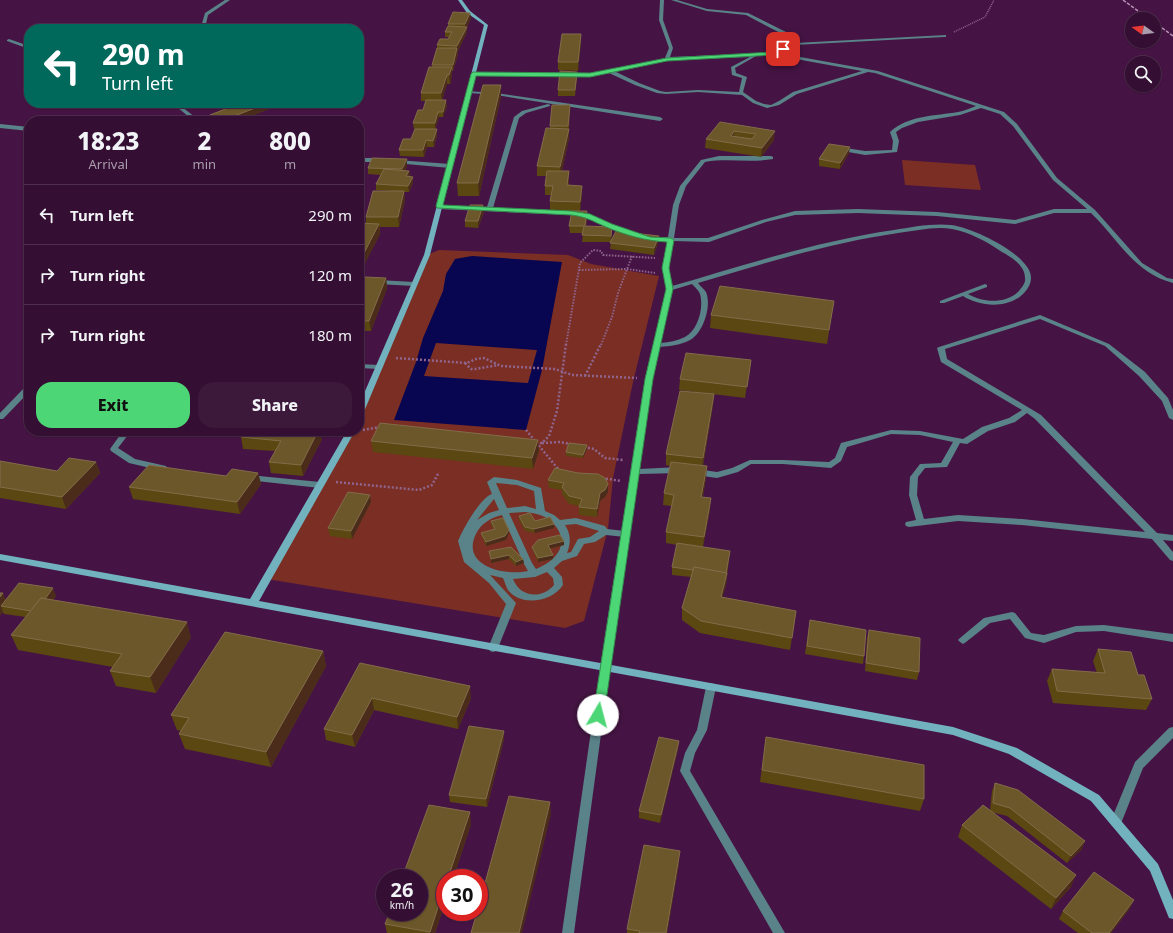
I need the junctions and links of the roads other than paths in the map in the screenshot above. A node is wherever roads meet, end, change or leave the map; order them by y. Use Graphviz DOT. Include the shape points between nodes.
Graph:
graph roads {
  1 [pos="228,0"];
  2 [pos="460,0"];
  3 [pos="522,0"];
  4 [pos="531,0"];
  5 [pos="662,0"];
  6 [pos="673,0"];
  7 [pos="204,24"];
  8 [pos="944,36"];
  9 [pos="9,40"];
  10 [pos="793,44"];
  11 [pos="24,46"];
  12 [pos="757,54"];
  13 [pos="774,54"];
  14 [pos="667,59"];
  15 [pos="867,70"];
  16 [pos="609,71"];
  17 [pos="473,74"];
  18 [pos="469,92"];
  19 [pos="743,94"];
  20 [pos="552,104"];
  21 [pos="981,106"];
  22 [pos="180,108"];
  23 [pos="191,116"];
  24 [pos="660,119"];
  25 [pos="0,126"];
  26 [pos="24,128"];
  27 [pos="836,149"];
  28 [pos="771,158"];
  29 [pos="364,160"];
  30 [pos="450,166"];
  31 [pos="439,206"];
  32 [pos="490,208"];
  33 [pos="1093,211"];
  34 [pos="671,240"];
  35 [pos="364,281"];
  36 [pos="1173,281"];
  37 [pos="694,282"];
  38 [pos="414,284"];
  39 [pos="985,286"];
  40 [pos="669,289"];
  41 [pos="963,294"];
  42 [pos="942,302"];
  43 [pos="657,345"];
  44 [pos="364,366"];
  45 [pos="379,367"];
  46 [pos="24,393"];
  47 [pos="364,402"];
  48 [pos="1027,410"];
  49 [pos="0,417"];
  50 [pos="1173,418"];
  51 [pos="123,436"];
  52 [pos="348,436"];
  53 [pos="957,441"];
  54 [pos="174,470"];
  55 [pos="635,472"];
  56 [pos="244,478"];
  57 [pos="320,485"];
  58 [pos="496,494"];
  59 [pos="504,512"];
  60 [pos="541,512"];
  61 [pos="922,522"];
  62 [pos="558,523"];
  63 [pos="909,524"];
  64 [pos="604,532"];
  65 [pos="625,534"];
  66 [pos="1155,536"];
  67 [pos="1173,538"];
  68 [pos="0,557"];
  69 [pos="1173,558"];
  70 [pos="559,559"];
  71 [pos="549,568"];
  72 [pos="535,574"];
  73 [pos="507,576"];
  74 [pos="253,603"];
  75 [pos="1173,638"];
  76 [pos="963,640"];
  77 [pos="493,648"];
  78 [pos="605,668"];
  79 [pos="710,687"];
  80 [pos="1173,731"];
  81 [pos="1116,823"];
  82 [pos="1173,914"];
  83 [pos="568,933"];
  84 [pos="779,933"];
  1 -- 7 [label="street" via="206,14"];
  2 -- 17 [label="street" via="468,12 486,25"];
  3 -- 4 [label="street"];
  5 -- 14 [label="street" via="660,20 671,48"];
  6 -- 10 [label="street" via="707,10 747,14 790,36"];
  8 -- 10 [label="street"];
  9 -- 11 [label="street"];
  10 -- 13 [label="street"];
  12 -- 13 [label="street"];
  12 -- 14 [label="street"];
  12 -- 19 [label="street" via="733,67 734,74 745,77 741,92"];
  13 -- 15 [label="street"];
  14 -- 16 [label="street"];
  15 -- 19 [label="street" via="793,94 782,103 770,107"];
  15 -- 21 [label="street"];
  16 -- 17 [label="street" via="590,75"];
  16 -- 19 [label="street" via="659,92"];
  17 -- 18 [label="street"];
  18 -- 20 [label="street"];
  18 -- 30 [label="street"];
  20 -- 24 [label="street"];
  20 -- 32 [label="street" via="524,112 517,117"];
  21 -- 27 [label="street" via="916,121 898,128 893,132 896,151 865,153"];
  21 -- 33 [label="street" via="1002,113 1015,125 1055,178"];
  22 -- 23 [label="street"];
  25 -- 26 [label="street"];
  28 -- 34 [label="street" via="719,158 703,161 683,186 676,205"];
  29 -- 30 [label="street"];
  30 -- 31 [label="street"];
  31 -- 32 [label="street"];
  31 -- 38 [label="street" via="427,255"];
  32 -- 34 [label="street" via="588,216 649,239"];
  33 -- 34 [label="street" via="1054,212 1015,222 937,214 858,211 795,213 709,240"];
  33 -- 36 [label="street" via="1140,264"];
  34 -- 40 [label="street" via="666,268"];
  35 -- 38 [label="street"];
  37 -- 40 [label="street"];
  37 -- 41 [label="street" via="842,241 943,226 961,230 995,245 1013,256 1028,272 1027,286 1007,301 976,301"];
  37 -- 43 [label="street" via="703,293 704,314 700,326 682,341"];
  38 -- 45 [label="street"];
  39 -- 41 [label="street"];
  40 -- 43 [label="street"];
  41 -- 42 [label="street"];
  43 -- 55 [label="street" via="649,379"];
  44 -- 45 [label="street"];
  45 -- 47 [label="street"];
  46 -- 49 [label="street"];
  48 -- 50 [label="street" via="944,360 941,348 1040,317 1107,345 1142,374 1165,400"];
  48 -- 53 [label="street" via="1012,420 985,429 964,442"];
  48 -- 66 [label="street" via="1038,417"];
  51 -- 54 [label="street" via="114,449 132,461"];
  52 -- 57 [label="street"];
  53 -- 55 [label="street" via="920,433 891,432 844,445 838,460 831,465 750,462 717,475 673,470"];
  53 -- 61 [label="street" via="944,465 924,466 914,477 913,494"];
  55 -- 65 [label="street"];
  56 -- 57 [label="street"];
  57 -- 74 [label="street"];
  58 -- 59 [label="street"];
  58 -- 60 [label="street" via="491,482 494,480 527,485 538,490"];
  58 -- 77 [label="street" via="482,508 462,541 467,560 492,581 511,603"];
  59 -- 60 [label="street" via="525,509"];
  59 -- 72 [label="street"];
  59 -- 73 [label="street" via="493,514 480,522 472,532 468,544 470,555 478,564 489,571"];
  60 -- 62 [label="street"];
  61 -- 63 [label="street"];
  61 -- 66 [label="street" via="958,518"];
  62 -- 64 [label="street" via="576,521 602,528"];
  62 -- 70 [label="street" via="567,538 566,549"];
  64 -- 65 [label="street"];
  64 -- 70 [label="street" via="592,540 581,541 574,554"];
  65 -- 78 [label="street"];
  66 -- 67 [label="street"];
  66 -- 69 [label="street"];
  68 -- 74 [label="street"];
  70 -- 71 [label="street"];
  71 -- 72 [label="street"];
  71 -- 73 [label="street" via="556,573 559,580 556,590 549,595 524,597 514,592 508,584"];
  72 -- 73 [label="street"];
  74 -- 77 [label="street"];
  75 -- 76 [label="street" via="1097,628 1076,629 1044,639 1028,636 1012,615 987,620"];
  77 -- 78 [label="street"];
  78 -- 79 [label="street"];
  78 -- 83 [label="street"];
  79 -- 81 [label="street" via="953,731 1014,751 1095,798"];
  79 -- 84 [label="street" via="702,730 690,753 685,771"];
  80 -- 81 [label="street" via="1139,765"];
  81 -- 82 [label="street" via="1154,868"];
}
